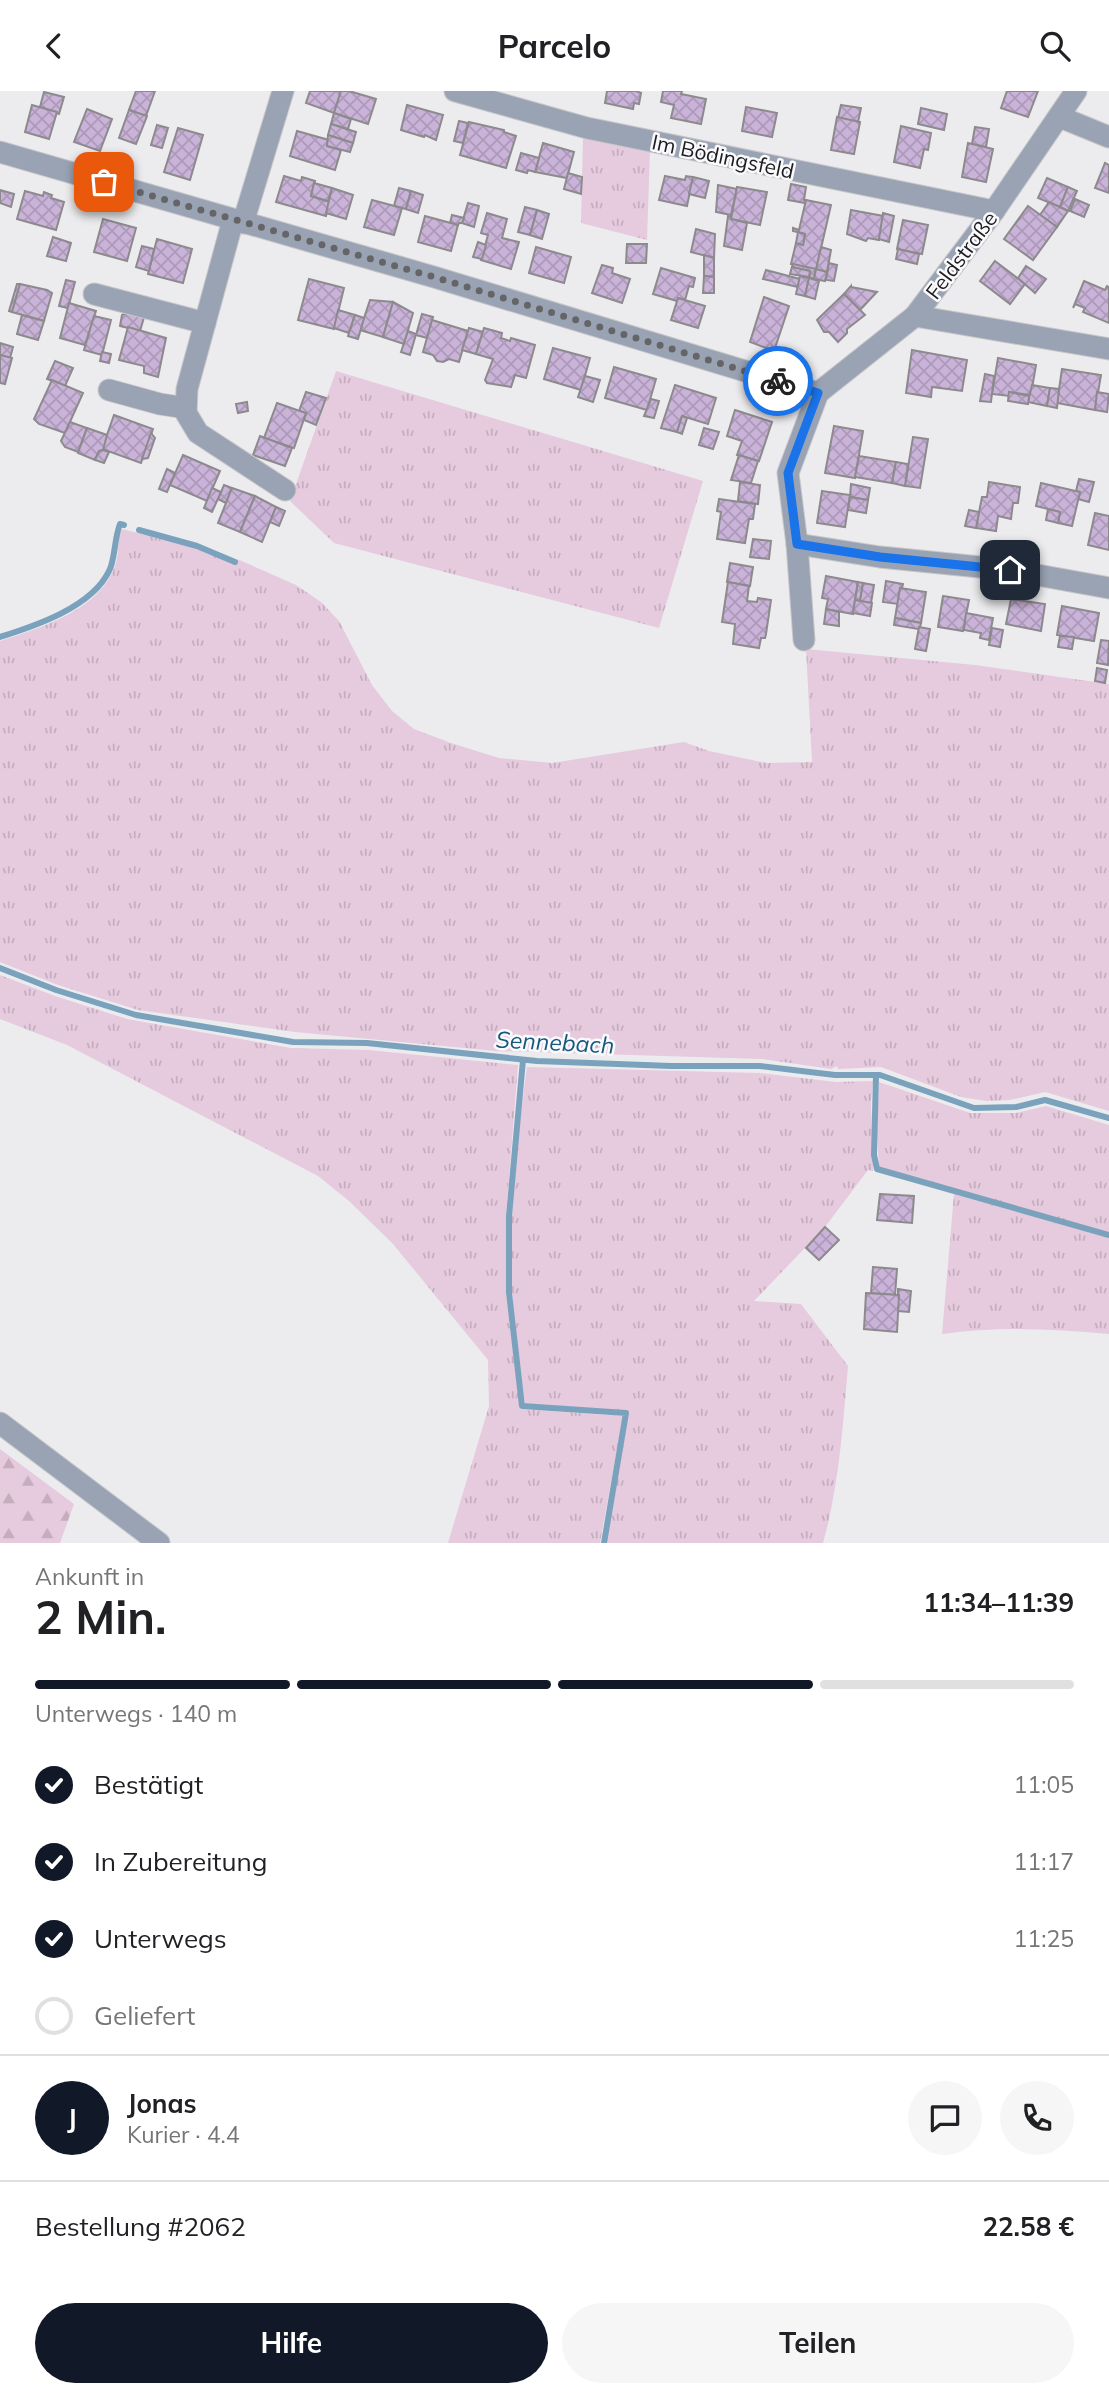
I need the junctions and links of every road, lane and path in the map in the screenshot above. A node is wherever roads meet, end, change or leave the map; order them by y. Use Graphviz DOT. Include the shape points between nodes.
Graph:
graph roads {
  1 [pos="283,91"];
  2 [pos="455,91"];
  3 [pos="1076,91"];
  4 [pos="1060,117"];
  5 [pos="1109,137"];
  6 [pos="0,152"];
  7 [pos="994,211"];
  8 [pos="238,221"];
  9 [pos="94,294"];
  10 [pos="915,316"];
  11 [pos="205,323"];
  12 [pos="1109,349"];
  13 [pos="108,390"];
  14 [pos="818,393"];
  15 [pos="186,408"];
  16 [pos="285,490"];
  17 [pos="797,544"];
  18 [pos="1109,588"];
  19 [pos="804,640"];
  20 [pos="0,1423"];
  21 [pos="159,1543"];
  1 -- 8 [label="street"];
  2 -- 7 [label="street, Im Bödingsfeld" via="587,128"];
  3 -- 4 [label="street, Feldstraße"];
  4 -- 5 [label="street"];
  4 -- 7 [label="street, Feldstraße"];
  6 -- 8 [label="street"];
  7 -- 10 [label="street, Feldstraße"];
  8 -- 11 [label="street"];
  8 -- 14 [label="street"];
  9 -- 11 [label="street"];
  10 -- 12 [label="street"];
  10 -- 14 [label="street, Feldstraße"];
  11 -- 15 [label="street"];
  13 -- 15 [label="street"];
  14 -- 17 [label="street" via="788,473"];
  15 -- 16 [label="street" via="198,433"];
  17 -- 18 [label="street" via="1010,570"];
  17 -- 19 [label="street"];
  20 -- 21 [label="street"];
}
